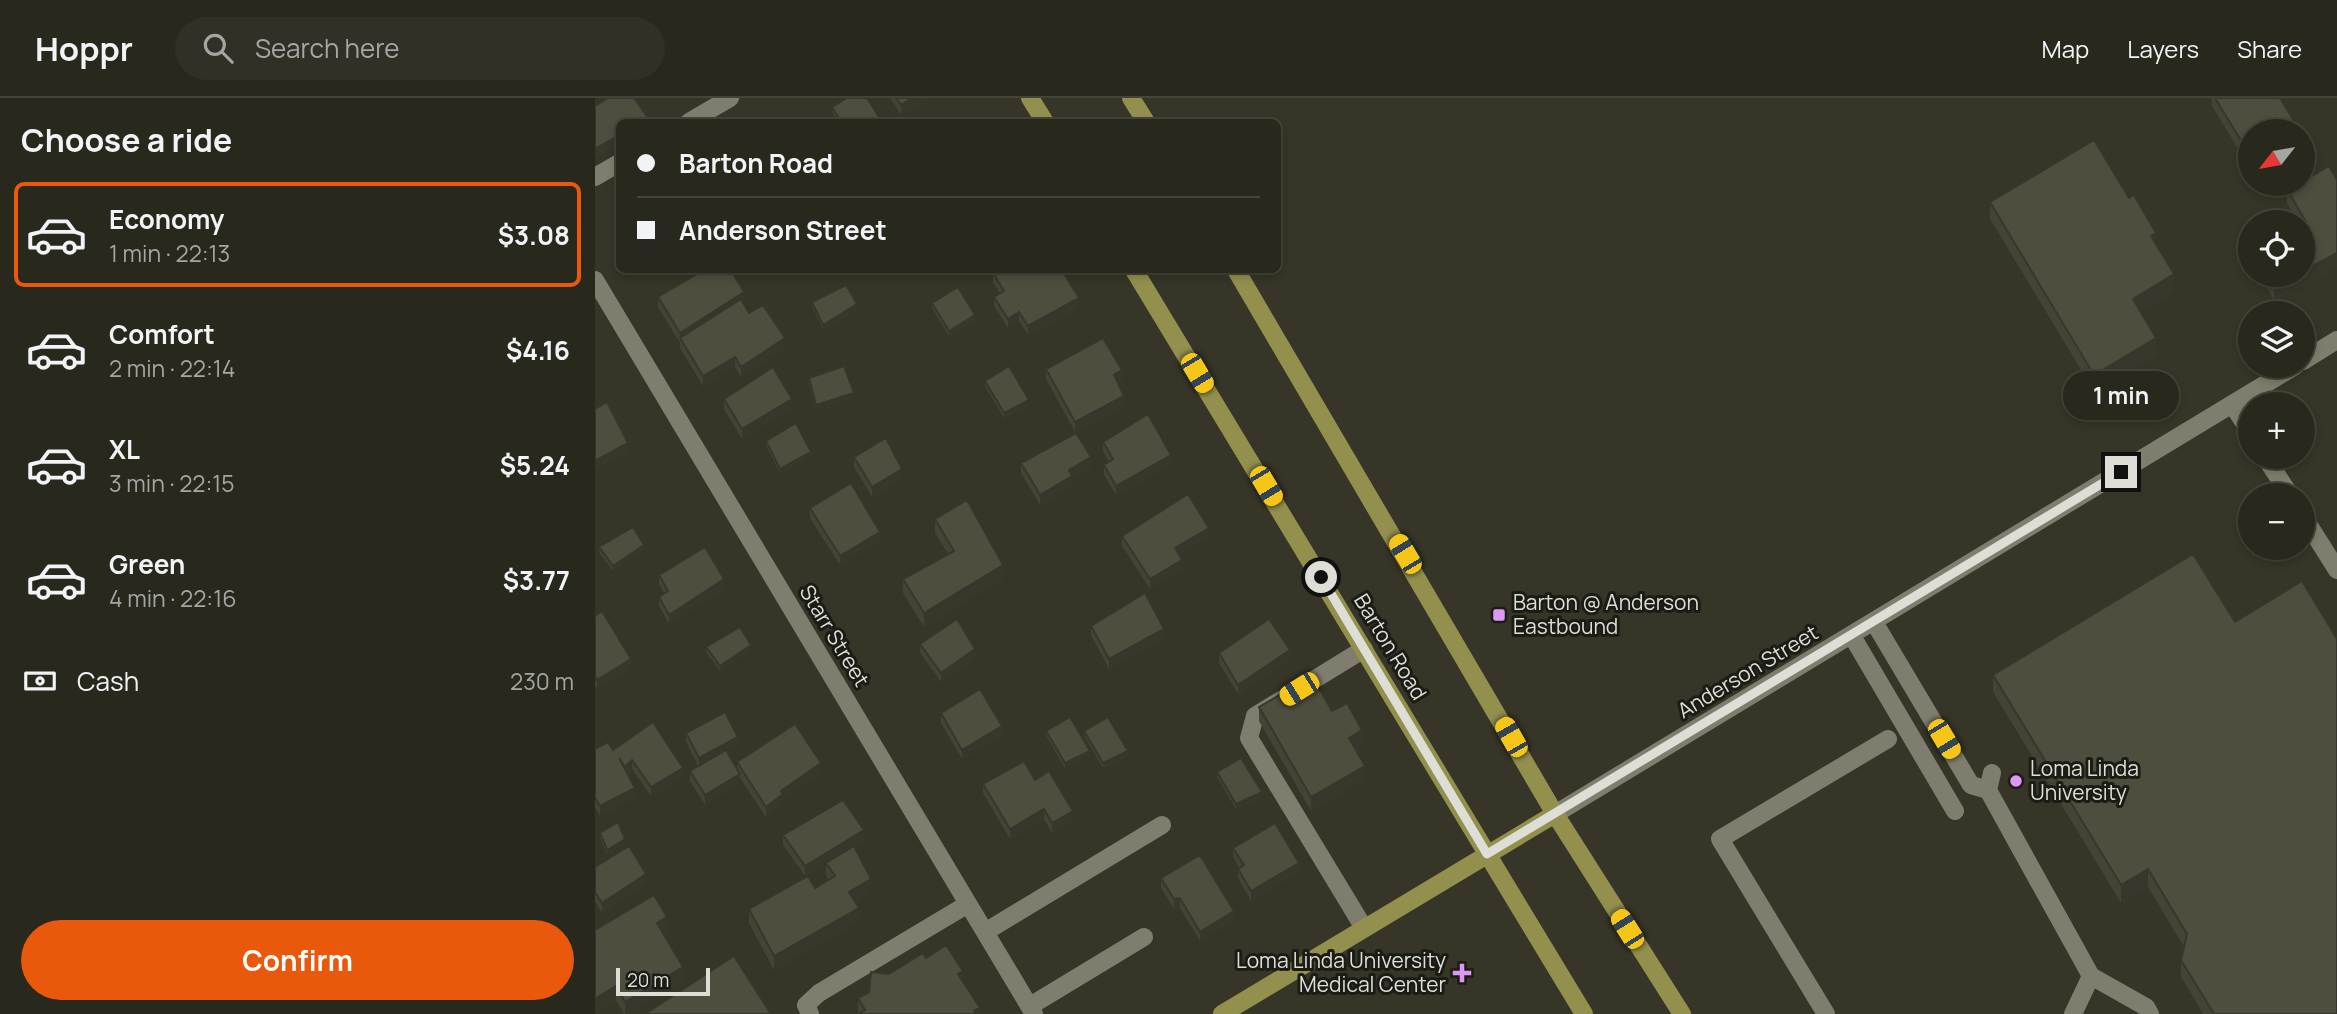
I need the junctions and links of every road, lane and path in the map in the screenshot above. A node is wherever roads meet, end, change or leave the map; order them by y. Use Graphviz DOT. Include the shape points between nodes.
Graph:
graph roads {
  1 [pos="730,98"];
  2 [pos="1030,98"];
  3 [pos="1131,98"];
  4 [pos="694,119"];
  5 [pos="1043,119"];
  6 [pos="1144,119"];
  7 [pos="616,165"];
  8 [pos="595,177"];
  9 [pos="1136,273"];
  10 [pos="1238,273"];
  11 [pos="595,280"];
  12 [pos="2337,340"];
  13 [pos="2315,354"];
  14 [pos="2275,378"];
  15 [pos="2232,404"];
  16 [pos="2238,413"];
  17 [pos="2315,535"];
  18 [pos="2337,570"];
  19 [pos="1874,622"];
  20 [pos="1852,636"];
  21 [pos="1364,649"];
  22 [pos="1888,739"];
  23 [pos="1955,811"];
  24 [pos="1555,814"];
  25 [pos="1162,825"];
  26 [pos="1487,854"];
  27 [pos="968,904"];
  28 [pos="1364,928"];
  29 [pos="985,932"];
  30 [pos="1144,937"];
  31 [pos="2091,976"];
  32 [pos="1032,1010"];
  33 [pos="810,1014"];
  34 [pos="1221,1014"];
  35 [pos="1584,1014"];
  36 [pos="1682,1014"];
  37 [pos="1825,1014"];
  38 [pos="2073,1014"];
  39 [pos="2150,1014"];
  1 -- 4 [label="street"];
  2 -- 5 [label="main road"];
  3 -- 6 [label="main road"];
  7 -- 8 [label="street"];
  9 -- 21 [label="main road, Barton Road"];
  10 -- 24 [label="main road"];
  11 -- 27 [label="street, Starr Street"];
  12 -- 13 [label="street"];
  14 -- 15 [label="street, Anderson Street"];
  15 -- 16 [label="street"];
  15 -- 19 [label="street, Anderson Street"];
  17 -- 18 [label="street"];
  19 -- 20 [label="street, Anderson Street"];
  19 -- 31 [label="street" via="1984,783"];
  20 -- 23 [label="street"];
  20 -- 24 [label="street, Anderson Street"];
  21 -- 26 [label="main road, Barton Road"];
  21 -- 28 [label="street" via="1255,716 1248,738"];
  22 -- 37 [label="street" via="1720,839"];
  24 -- 26 [label="main road, Anderson Street"];
  24 -- 36 [label="main road"];
  25 -- 29 [label="street"];
  26 -- 28 [label="main road, Anderson Street"];
  26 -- 35 [label="main road, Barton Road"];
  27 -- 29 [label="street, Starr Street"];
  27 -- 33 [label="street" via="819,993 806,1005"];
  28 -- 34 [label="main road, Anderson Street"];
  29 -- 32 [label="street, Starr Street"];
  30 -- 32 [label="street"];
  31 -- 38 [label="street"];
  31 -- 39 [label="street" via="2146,1007"];
}
